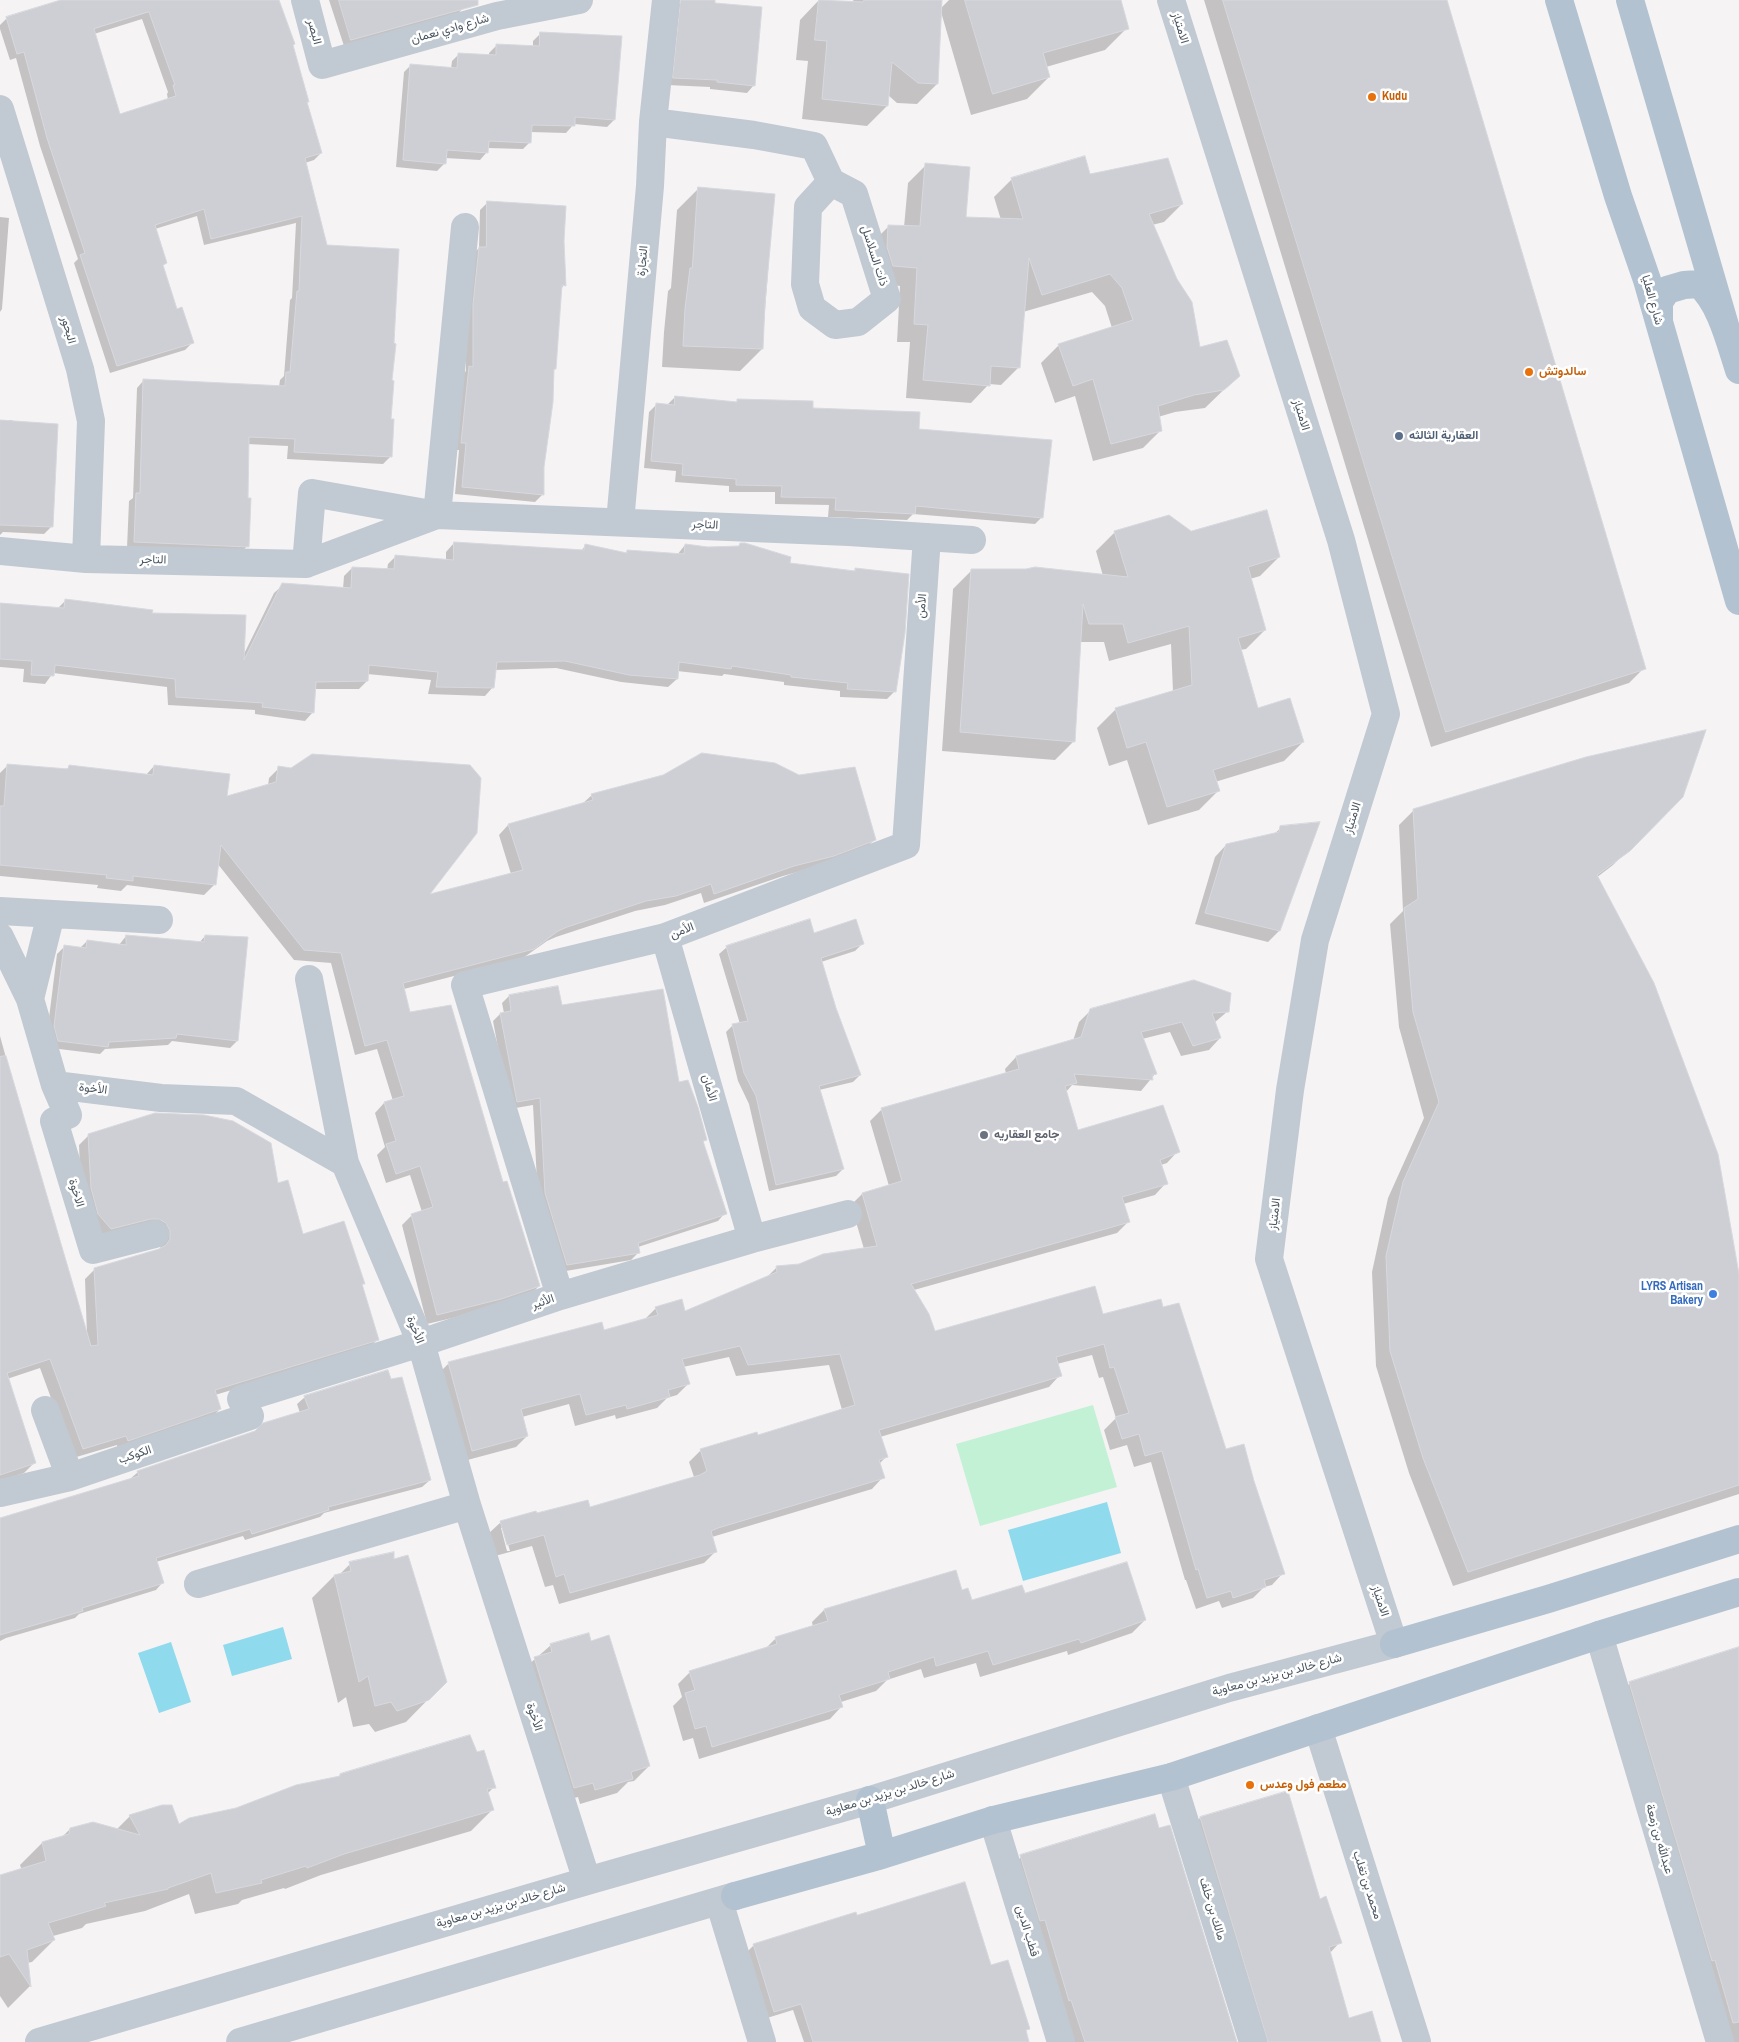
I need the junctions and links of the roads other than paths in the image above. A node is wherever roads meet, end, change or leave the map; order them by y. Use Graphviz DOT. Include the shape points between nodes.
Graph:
graph roads {
  1 [pos="305,0"];
  2 [pos="579,0"];
  3 [pos="666,0"];
  4 [pos="1171,0"];
  5 [pos="1559,0"];
  6 [pos="1630,0"];
  7 [pos="322,65"];
  8 [pos="0,109"];
  9 [pos="652,122"];
  10 [pos="8,166"];
  11 [pos="831,182"];
  12 [pos="465,227"];
  13 [pos="1659,313"];
  14 [pos="1726,329"];
  15 [pos="1739,370"];
  16 [pos="437,514"];
  17 [pos="620,522"];
  18 [pos="927,537"];
  19 [pos="972,540"];
  20 [pos="0,551"];
  21 [pos="86,559"];
  22 [pos="306,564"];
  23 [pos="1739,601"];
  24 [pos="0,911"];
  25 [pos="51,914"];
  26 [pos="160,920"];
  27 [pos="0,937"];
  28 [pos="665,937"];
  29 [pos="309,979"];
  30 [pos="30,999"];
  31 [pos="55,1085"];
  32 [pos="85,1088"];
  33 [pos="68,1115"];
  34 [pos="345,1163"];
  35 [pos="848,1214"];
  36 [pos="155,1234"];
  37 [pos="752,1240"];
  38 [pos="560,1296"];
  39 [pos="421,1343"];
  40 [pos="241,1399"];
  41 [pos="45,1410"];
  42 [pos="70,1477"];
  43 [pos="0,1493"];
  44 [pos="467,1505"];
  45 [pos="1739,1539"];
  46 [pos="198,1584"];
  47 [pos="1739,1592"];
  48 [pos="1599,1635"];
  49 [pos="1394,1644"];
  50 [pos="1318,1728"];
  51 [pos="1171,1776"];
  52 [pos="870,1800"];
  53 [pos="993,1820"];
  54 [pos="882,1855"];
  55 [pos="587,1881"];
  56 [pos="727,1898"];
  57 [pos="1712,2040"];
  58 [pos="39,2042"];
  59 [pos="240,2042"];
  60 [pos="762,2042"];
  61 [pos="1061,2042"];
  62 [pos="1253,2042"];
  63 [pos="1417,2042"];
  1 -- 7 [label="street, البصر"];
  2 -- 7 [label="street, شارع وادي نعمان" via="497,16"];
  3 -- 9 [label="street, التجارة"];
  4 -- 49 [label="street, الامتياز" via="1340,540 1386,714 1315,940 1290,1090 1269,1260"];
  5 -- 13 [label="main road, شارع العليا" via="1618,196"];
  6 -- 14 [label="main road, شارع العليا"];
  8 -- 10 [label="street, البحور"];
  9 -- 11 [label="street" via="814,146"];
  9 -- 17 [label="street, التجارة" via="650,186"];
  10 -- 21 [label="street, البحور" via="53,279 91,421"];
  11 -- 11 [label="street, ذات السلاسل" via="808,207 805,284 812,308 835,325 858,322 887,299 854,194"];
  12 -- 16 [label="street"];
  13 -- 14 [label="main road, شارع العليا" via="1667,290 1699,284 1711,297"];
  13 -- 23 [label="main road, شارع العليا"];
  14 -- 15 [label="main road, شارع العليا"];
  16 -- 17 [label="street, التاجر"];
  16 -- 22 [label="street, التاجر"];
  16 -- 22 [label="street, التاجر" via="312,493"];
  17 -- 18 [label="street, التاجر"];
  18 -- 19 [label="street, التاجر"];
  18 -- 28 [label="street, الأمن" via="906,845"];
  20 -- 21 [label="street, التاجر"];
  21 -- 22 [label="street, التاجر"];
  24 -- 25 [label="street"];
  25 -- 26 [label="street"];
  25 -- 30 [label="street"];
  27 -- 30 [label="street"];
  28 -- 37 [label="street, الأمان"];
  28 -- 38 [label="street, الأمن" via="465,985"];
  29 -- 34 [label="street"];
  30 -- 31 [label="street"];
  31 -- 32 [label="street, الأخوة"];
  31 -- 33 [label="street"];
  32 -- 33 [label="street"];
  32 -- 34 [label="street, الأخوة" via="160,1098 236,1101"];
  33 -- 36 [label="street, الاخوة" via="54,1121 94,1250"];
  34 -- 39 [label="street, الأخوة"];
  35 -- 37 [label="street, الأثير"];
  37 -- 38 [label="street, الأثير"];
  38 -- 39 [label="street, الأثير"];
  39 -- 40 [label="street, الأثير"];
  39 -- 44 [label="street, الأخوة"];
  40 -- 42 [label="street, الكوكب" via="250,1416"];
  41 -- 42 [label="street"];
  42 -- 43 [label="street, الكوكب"];
  44 -- 46 [label="street"];
  44 -- 55 [label="street, الأخوة"];
  45 -- 49 [label="main road, شارع خالد بن يزيد بن معاوية"];
  47 -- 48 [label="main road"];
  48 -- 50 [label="main road"];
  48 -- 57 [label="street, عبدالله بن زمعة"];
  49 -- 52 [label="street, شارع خالد بن يزيد بن معاوية" via="1229,1688"];
  50 -- 51 [label="main road"];
  50 -- 63 [label="street, محمد بن تغلب"];
  51 -- 53 [label="main road"];
  51 -- 62 [label="street, مالك بن خلف"];
  52 -- 54 [label="main road"];
  52 -- 55 [label="street, شارع خالد بن يزيد بن معاوية"];
  53 -- 54 [label="main road"];
  53 -- 61 [label="street, قطب الدين"];
  54 -- 56 [label="main road"];
  55 -- 58 [label="street, شارع خالد بن يزيد بن معاوية"];
  56 -- 59 [label="street"];
  56 -- 60 [label="street"];
}
